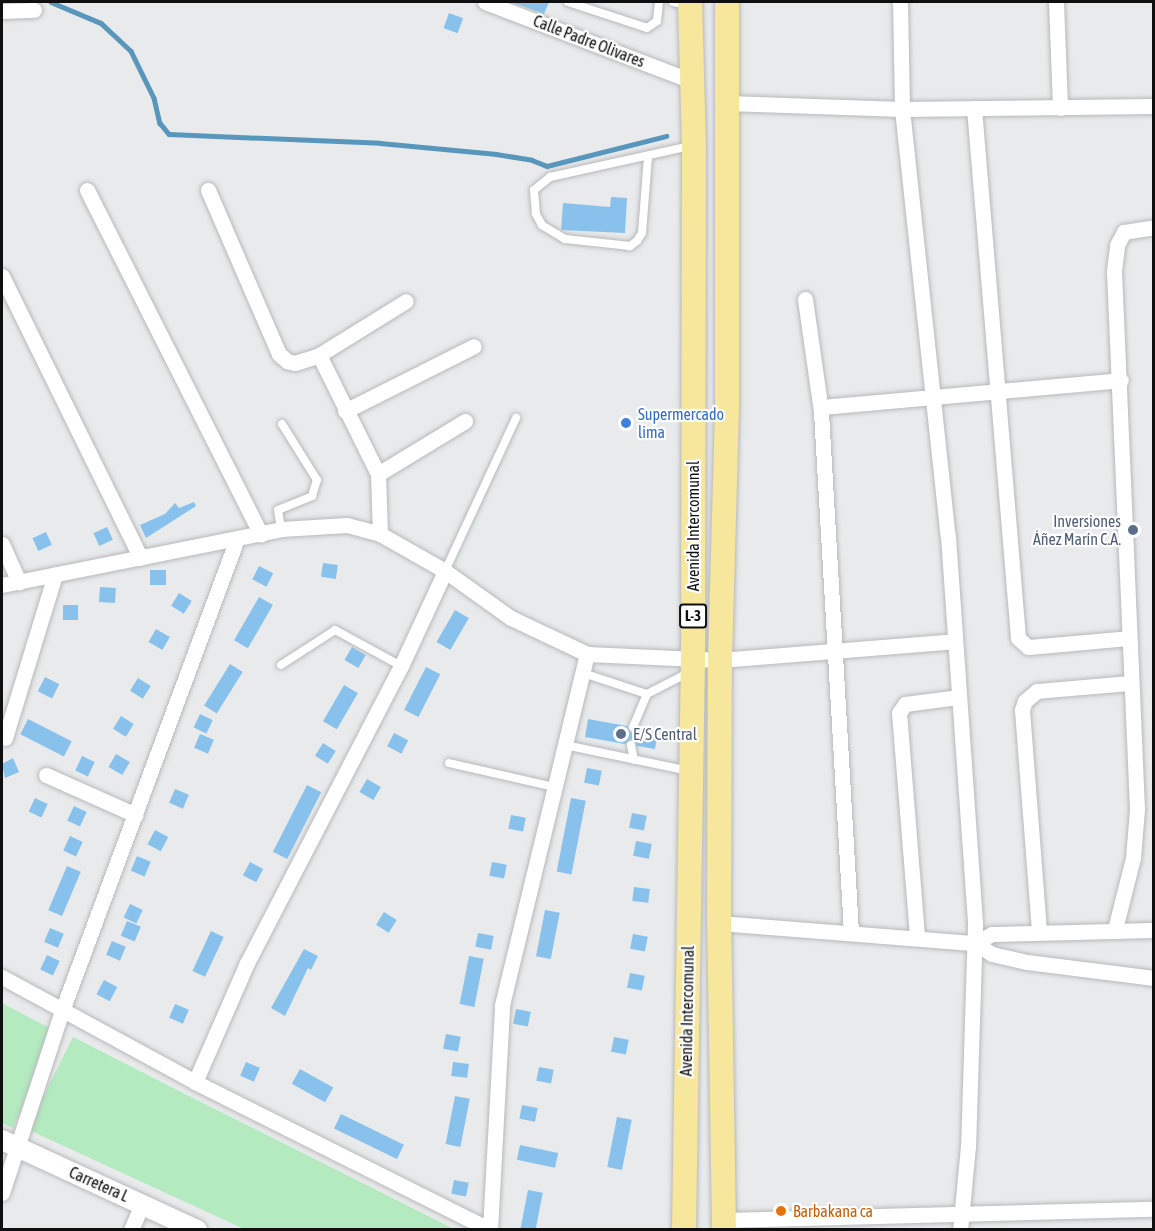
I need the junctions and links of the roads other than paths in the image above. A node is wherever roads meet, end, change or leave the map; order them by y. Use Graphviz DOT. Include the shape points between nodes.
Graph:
graph roads {
  1 [pos="485,2"];
  2 [pos="568,2"];
  3 [pos="659,2"];
  4 [pos="727,2"];
  5 [pos="900,2"];
  6 [pos="1056,2"];
  7 [pos="684,3"];
  8 [pos="34,10"];
  9 [pos="2,11"];
  10 [pos="692,81"];
  11 [pos="727,103"];
  12 [pos="1154,105"];
  13 [pos="974,108"];
  14 [pos="1060,108"];
  15 [pos="902,109"];
  16 [pos="694,145"];
  17 [pos="648,157"];
  18 [pos="87,190"];
  19 [pos="208,190"];
  20 [pos="1154,226"];
  21 [pos="2,276"];
  22 [pos="805,299"];
  23 [pos="406,300"];
  24 [pos="474,346"];
  25 [pos="319,355"];
  26 [pos="1121,380"];
  27 [pos="999,391"];
  28 [pos="931,397"];
  29 [pos="821,407"];
  30 [pos="345,411"];
  31 [pos="516,418"];
  32 [pos="465,421"];
  33 [pos="282,424"];
  34 [pos="378,474"];
  35 [pos="281,529"];
  36 [pos="261,534"];
  37 [pos="380,534"];
  38 [pos="237,539"];
  39 [pos="2,544"];
  40 [pos="141,558"];
  41 [pos="445,571"];
  42 [pos="55,574"];
  43 [pos="19,582"];
  44 [pos="2,585"];
  45 [pos="1129,638"];
  46 [pos="954,641"];
  47 [pos="834,649"];
  48 [pos="587,654"];
  49 [pos="720,660"];
  50 [pos="281,665"];
  51 [pos="401,666"];
  52 [pos="692,666"];
  53 [pos="583,673"];
  54 [pos="1131,683"];
  55 [pos="647,694"];
  56 [pos="958,697"];
  57 [pos="633,727"];
  58 [pos="5,738"];
  59 [pos="565,745"];
  60 [pos="631,745"];
  61 [pos="634,760"];
  62 [pos="448,763"];
  63 [pos="690,771"];
  64 [pos="46,775"];
  65 [pos="555,787"];
  66 [pos="136,815"];
  67 [pos="719,923"];
  68 [pos="1115,929"];
  69 [pos="1154,930"];
  70 [pos="1039,931"];
  71 [pos="851,932"];
  72 [pos="917,936"];
  73 [pos="975,943"];
  74 [pos="2,976"];
  75 [pos="1154,978"];
  76 [pos="63,1008"];
  77 [pos="195,1082"];
  78 [pos="10,1144"];
  79 [pos="2,1193"];
  80 [pos="142,1204"];
  81 [pos="1154,1209"];
  82 [pos="961,1213"];
  83 [pos="173,1224"];
  84 [pos="724,1225"];
  85 [pos="131,1230"];
  86 [pos="197,1230"];
  87 [pos="490,1230"];
  88 [pos="684,1230"];
  89 [pos="960,1230"];
  1 -- 10 [label="street, Calle Padre Olivares"];
  2 -- 3 [label="lane" via="647,28 657,21"];
  4 -- 11 [label="main road, Avenida Intercomunal / L-3"];
  5 -- 15 [label="street"];
  6 -- 14 [label="street"];
  7 -- 10 [label="main road, Avenida Intercomunal / L-3"];
  8 -- 9 [label="street"];
  10 -- 16 [label="main road, Avenida Intercomunal / L-3"];
  11 -- 15 [label="street"];
  11 -- 49 [label="main road, Avenida Intercomunal / L-3" via="727,410"];
  12 -- 14 [label="street"];
  13 -- 14 [label="street"];
  13 -- 15 [label="street"];
  13 -- 27 [label="street"];
  15 -- 28 [label="street"];
  16 -- 17 [label="lane"];
  16 -- 52 [label="main road, Avenida Intercomunal / L-3"];
  17 -- 17 [label="lane" via="550,177 534,190 536,214 542,225 566,239 630,246 637,242 642,233"];
  18 -- 36 [label="street"];
  19 -- 25 [label="street" via="279,354 296,363"];
  20 -- 26 [label="street" via="1124,232 1117,244 1114,282"];
  21 -- 40 [label="street"];
  22 -- 29 [label="street"];
  23 -- 25 [label="street"];
  24 -- 30 [label="street"];
  25 -- 30 [label="street"];
  26 -- 27 [label="street"];
  26 -- 45 [label="street"];
  27 -- 28 [label="street"];
  27 -- 45 [label="street" via="1019,642 1028,647"];
  28 -- 29 [label="street"];
  28 -- 46 [label="street" via="948,536"];
  29 -- 47 [label="street"];
  30 -- 34 [label="street"];
  31 -- 41 [label="lane"];
  32 -- 34 [label="street"];
  33 -- 35 [label="lane" via="317,480 312,496 278,510"];
  34 -- 37 [label="street"];
  35 -- 36 [label="street"];
  35 -- 37 [label="street" via="347,525"];
  36 -- 38 [label="street"];
  37 -- 41 [label="street"];
  38 -- 40 [label="street"];
  38 -- 66 [label="street"];
  39 -- 43 [label="street"];
  40 -- 42 [label="street"];
  41 -- 48 [label="street" via="511,618"];
  41 -- 51 [label="street"];
  42 -- 43 [label="street"];
  42 -- 58 [label="street"];
  43 -- 44 [label="street"];
  45 -- 54 [label="street"];
  46 -- 47 [label="street"];
  46 -- 56 [label="street"];
  47 -- 49 [label="street"];
  47 -- 71 [label="street"];
  48 -- 52 [label="street"];
  48 -- 53 [label="street"];
  49 -- 52 [label="street"];
  49 -- 67 [label="main road, Avenida Intercomunal / L-3"];
  50 -- 51 [label="lane" via="335,630"];
  51 -- 77 [label="street" via="247,963"];
  52 -- 55 [label="lane"];
  52 -- 63 [label="main road, Avenida Intercomunal / L-3"];
  53 -- 55 [label="lane"];
  53 -- 59 [label="street"];
  54 -- 68 [label="street" via="1136,819 1133,858"];
  54 -- 70 [label="street" via="1037,691 1025,701 1022,710"];
  55 -- 57 [label="lane"];
  56 -- 72 [label="street" via="905,704 899,713"];
  56 -- 73 [label="street"];
  59 -- 61 [label="lane"];
  59 -- 65 [label="street"];
  60 -- 61 [label="lane"];
  61 -- 63 [label="lane"];
  62 -- 65 [label="lane"];
  63 -- 88 [label="main road, Avenida Intercomunal / L-3"];
  64 -- 66 [label="street"];
  65 -- 87 [label="street" via="502,1005"];
  66 -- 76 [label="street"];
  67 -- 71 [label="street"];
  67 -- 84 [label="main road, Avenida Intercomunal / L-3"];
  68 -- 69 [label="street"];
  68 -- 70 [label="street"];
  70 -- 73 [label="street" via="992,934"];
  71 -- 72 [label="street"];
  72 -- 73 [label="street"];
  73 -- 75 [label="street" via="992,954 1027,962"];
  73 -- 82 [label="street" via="968,1146"];
  74 -- 76 [label="street"];
  76 -- 77 [label="street"];
  76 -- 78 [label="street"];
  77 -- 87 [label="street"];
  78 -- 79 [label="street"];
  78 -- 80 [label="street, Carretera L"];
  80 -- 83 [label="street, Carretera L"];
  80 -- 85 [label="street"];
  81 -- 82 [label="street"];
  82 -- 84 [label="street"];
  82 -- 89 [label="street"];
  83 -- 86 [label="street, Carretera L"];
}
